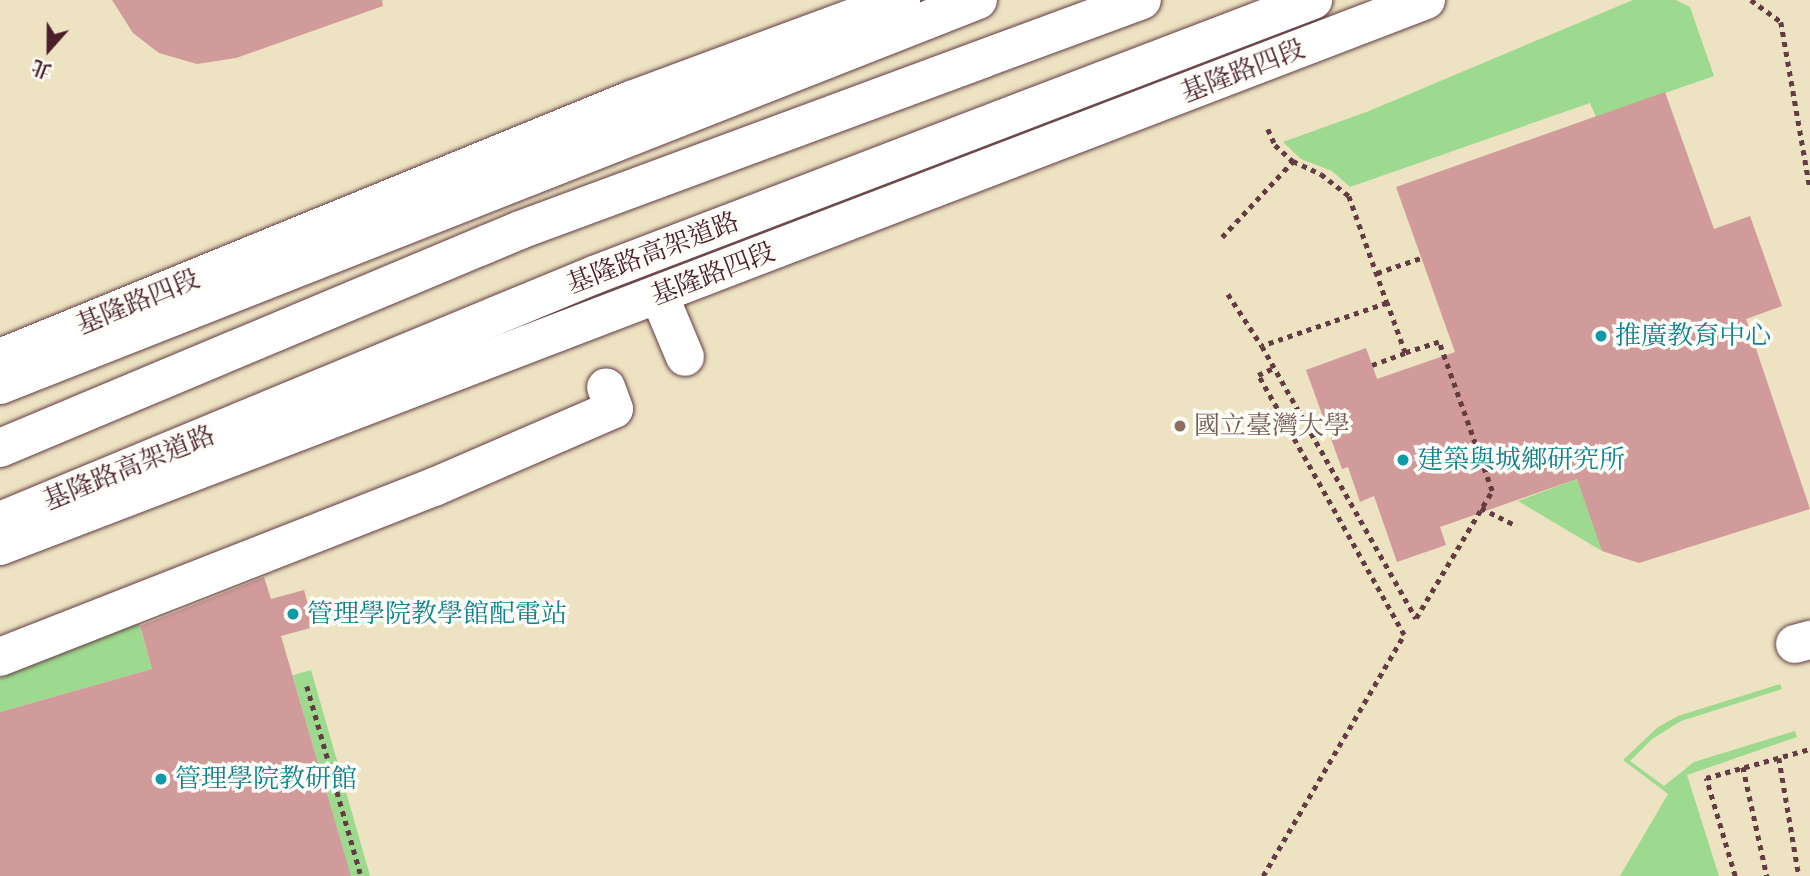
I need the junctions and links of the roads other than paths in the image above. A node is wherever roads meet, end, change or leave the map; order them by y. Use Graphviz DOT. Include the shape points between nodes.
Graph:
graph roads {
  1 [pos="901,0"];
  2 [pos="978,0"];
  3 [pos="1142,0"];
  4 [pos="1313,0"];
  5 [pos="1426,0"];
  6 [pos="659,295"];
  7 [pos="0,358"];
  8 [pos="685,358"];
  9 [pos="0,385"];
  10 [pos="606,387"];
  11 [pos="0,448"];
  12 [pos="0,521"];
  13 [pos="0,546"];
  14 [pos="0,657"];
  1 -- 7 [label="main road, 基隆路四段" via="631,100"];
  2 -- 9 [label="main road"];
  3 -- 11 [label="main road" via="520,230"];
  4 -- 12 [label="main road, 基隆路高架道路" via="594,275"];
  5 -- 6 [label="main road, 基隆路四段"];
  6 -- 8 [label="main road"];
  6 -- 13 [label="main road, 基隆路四段"];
  10 -- 14 [label="main road" via="614,409 434,487"];
}
